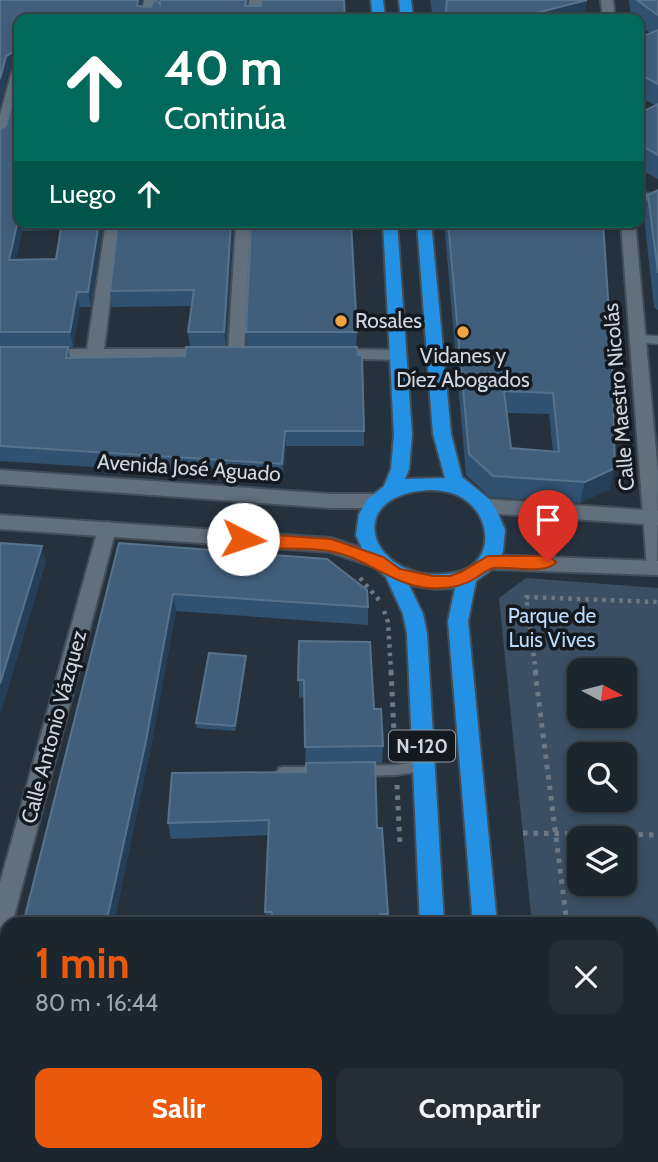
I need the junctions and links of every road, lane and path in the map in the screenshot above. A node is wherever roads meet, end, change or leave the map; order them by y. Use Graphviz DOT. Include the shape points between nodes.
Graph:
graph roads {
  1 [pos="14,91"];
  2 [pos="0,140"];
  3 [pos="112,228"];
  4 [pos="243,228"];
  5 [pos="390,228"];
  6 [pos="425,228"];
  7 [pos="628,228"];
  8 [pos="636,339"];
  9 [pos="658,340"];
  10 [pos="95,354"];
  11 [pos="318,354"];
  12 [pos="0,355"];
  13 [pos="398,355"];
  14 [pos="0,477"];
  15 [pos="391,490"];
  16 [pos="465,491"];
  17 [pos="375,501"];
  18 [pos="485,506"];
  19 [pos="655,518"];
  20 [pos="0,522"];
  21 [pos="107,529"];
  22 [pos="488,562"];
  23 [pos="386,567"];
  24 [pos="657,568"];
  25 [pos="357,576"];
  26 [pos="467,576"];
  27 [pos="658,602"];
  28 [pos="423,766"];
  29 [pos="396,771"];
  30 [pos="267,772"];
  31 [pos="523,833"];
  32 [pos="555,833"];
  33 [pos="658,835"];
  34 [pos="401,854"];
  35 [pos="2,917"];
  36 [pos="432,917"];
  37 [pos="484,917"];
  38 [pos="565,917"];
  1 -- 2 [label="street"];
  3 -- 10 [label="street"];
  4 -- 10 [label="street" via="243,354"];
  5 -- 13 [label="highway"];
  6 -- 16 [label="highway" via="442,434 454,480"];
  7 -- 8 [label="street, Calle Maestro Nicolás"];
  8 -- 9 [label="street"];
  8 -- 19 [label="street, Calle Maestro Nicolás"];
  10 -- 12 [label="street"];
  11 -- 13 [label="street"];
  13 -- 15 [label="highway" via="402,454"];
  14 -- 17 [label="street, Avenida José Aguado"];
  15 -- 16 [label="highway" via="428,483"];
  15 -- 17 [label="highway"];
  16 -- 18 [label="highway"];
  17 -- 23 [label="highway, N-120" via="365,531 368,547"];
  18 -- 19 [label="street"];
  18 -- 22 [label="highway" via="496,532"];
  19 -- 24 [label="street, Calle Maestro Nicolás"];
  20 -- 21 [label="street"];
  21 -- 23 [label="street" via="331,545"];
  21 -- 35 [label="street, Calle Antonio Vázquez"];
  22 -- 24 [label="street"];
  22 -- 26 [label="highway"];
  23 -- 26 [label="highway" via="413,580 451,582"];
  23 -- 28 [label="highway, N-120" via="413,614 417,634"];
  25 -- 29 [label="path" via="381,602 388,622"];
  26 -- 37 [label="highway, N-120" via="458,621"];
  27 -- 32 [label="path" via="526,597"];
  28 -- 29 [label="lane"];
  28 -- 36 [label="highway, N-120"];
  29 -- 30 [label="lane"];
  29 -- 34 [label="path"];
  31 -- 32 [label="path"];
  32 -- 33 [label="path"];
  32 -- 38 [label="path"];
}
